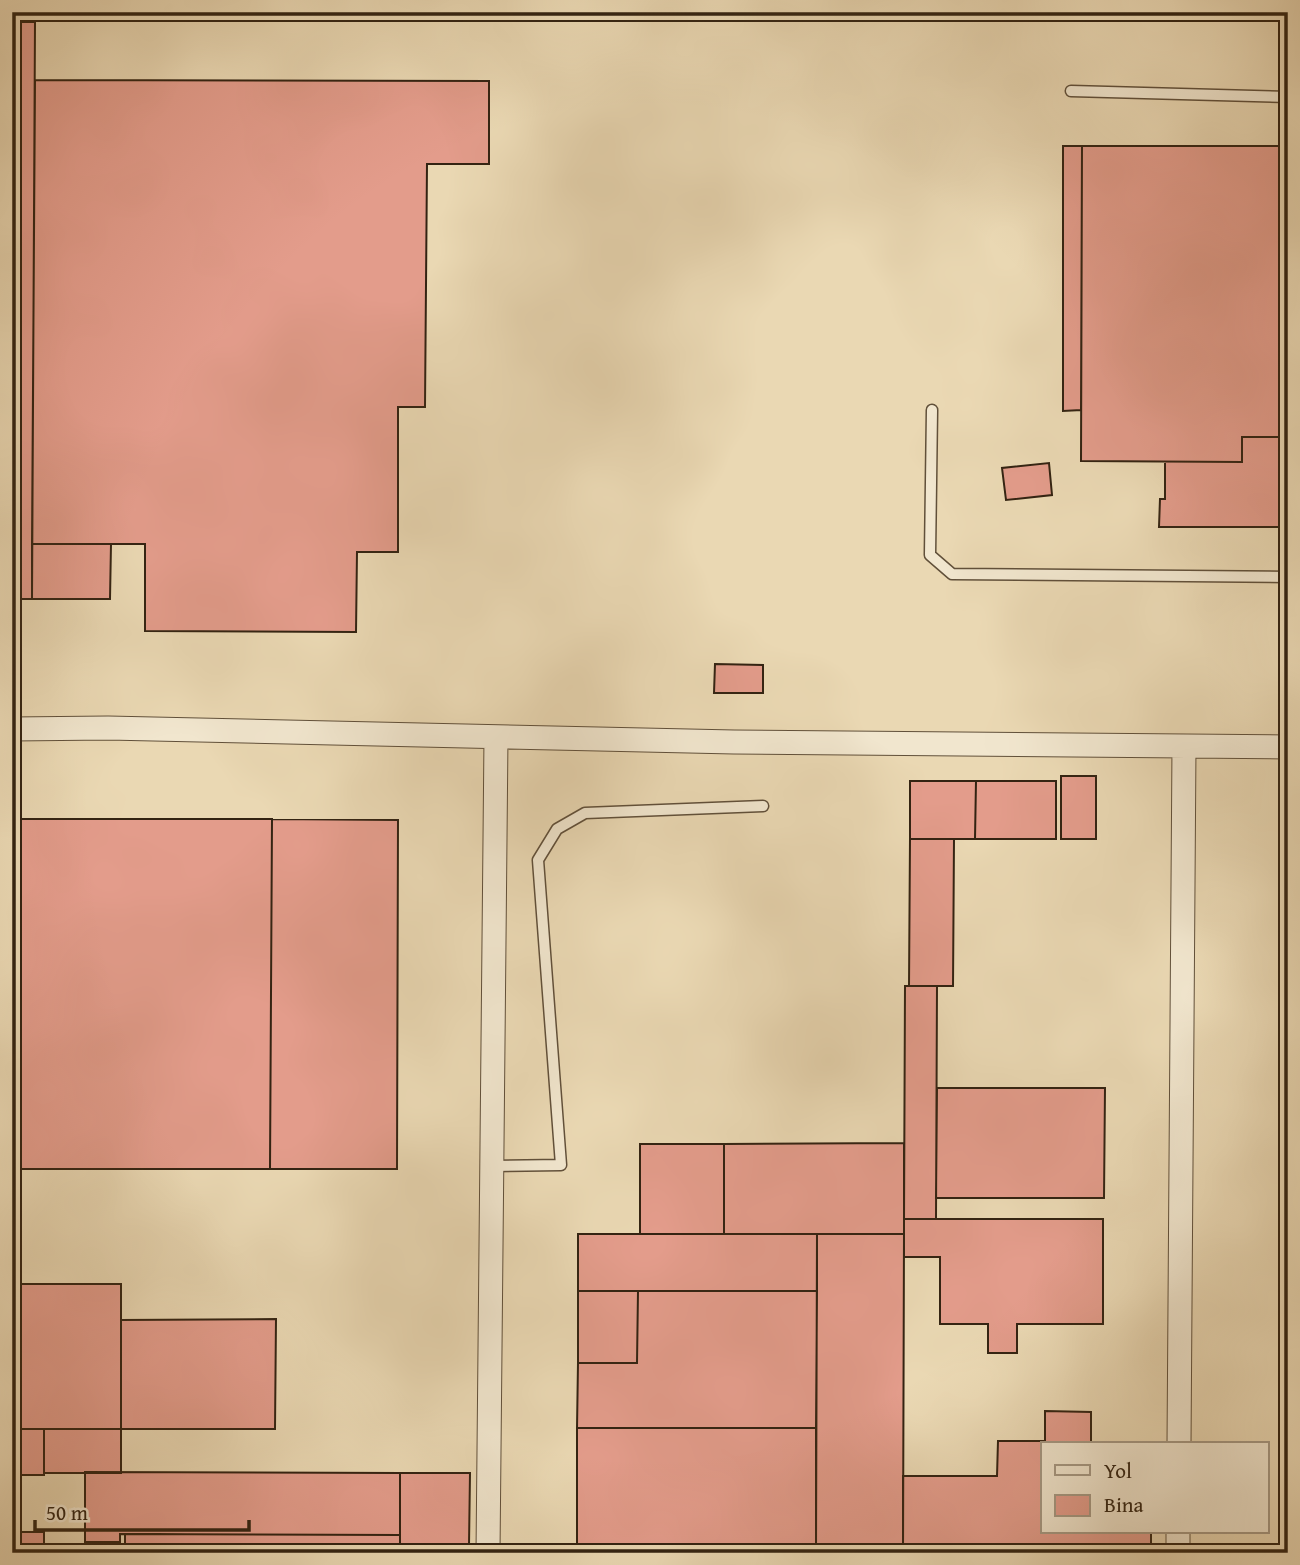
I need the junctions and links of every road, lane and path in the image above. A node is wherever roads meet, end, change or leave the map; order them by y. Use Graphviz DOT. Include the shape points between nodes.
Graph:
graph roads {
  1 [pos="1071,91"];
  2 [pos="1288,97"];
  3 [pos="932,410"];
  4 [pos="1288,577"];
  5 [pos="12,729"];
  6 [pos="496,737"];
  7 [pos="1184,746"];
  8 [pos="1288,747"];
  9 [pos="763,806"];
  10 [pos="492,1166"];
  11 [pos="1179,1442"];
  12 [pos="1178,1534"];
  13 [pos="488,1553"];
  14 [pos="1178,1553"];
  1 -- 2 [label="lane"];
  3 -- 4 [label="lane" via="930,555 952,574"];
  5 -- 6 [label="street"];
  6 -- 7 [label="street"];
  6 -- 10 [label="street"];
  7 -- 8 [label="street"];
  7 -- 11 [label="street"];
  9 -- 10 [label="lane" via="585,813 557,829 538,860 561,1165"];
  10 -- 13 [label="street"];
  12 -- 14 [label="street"];
}
